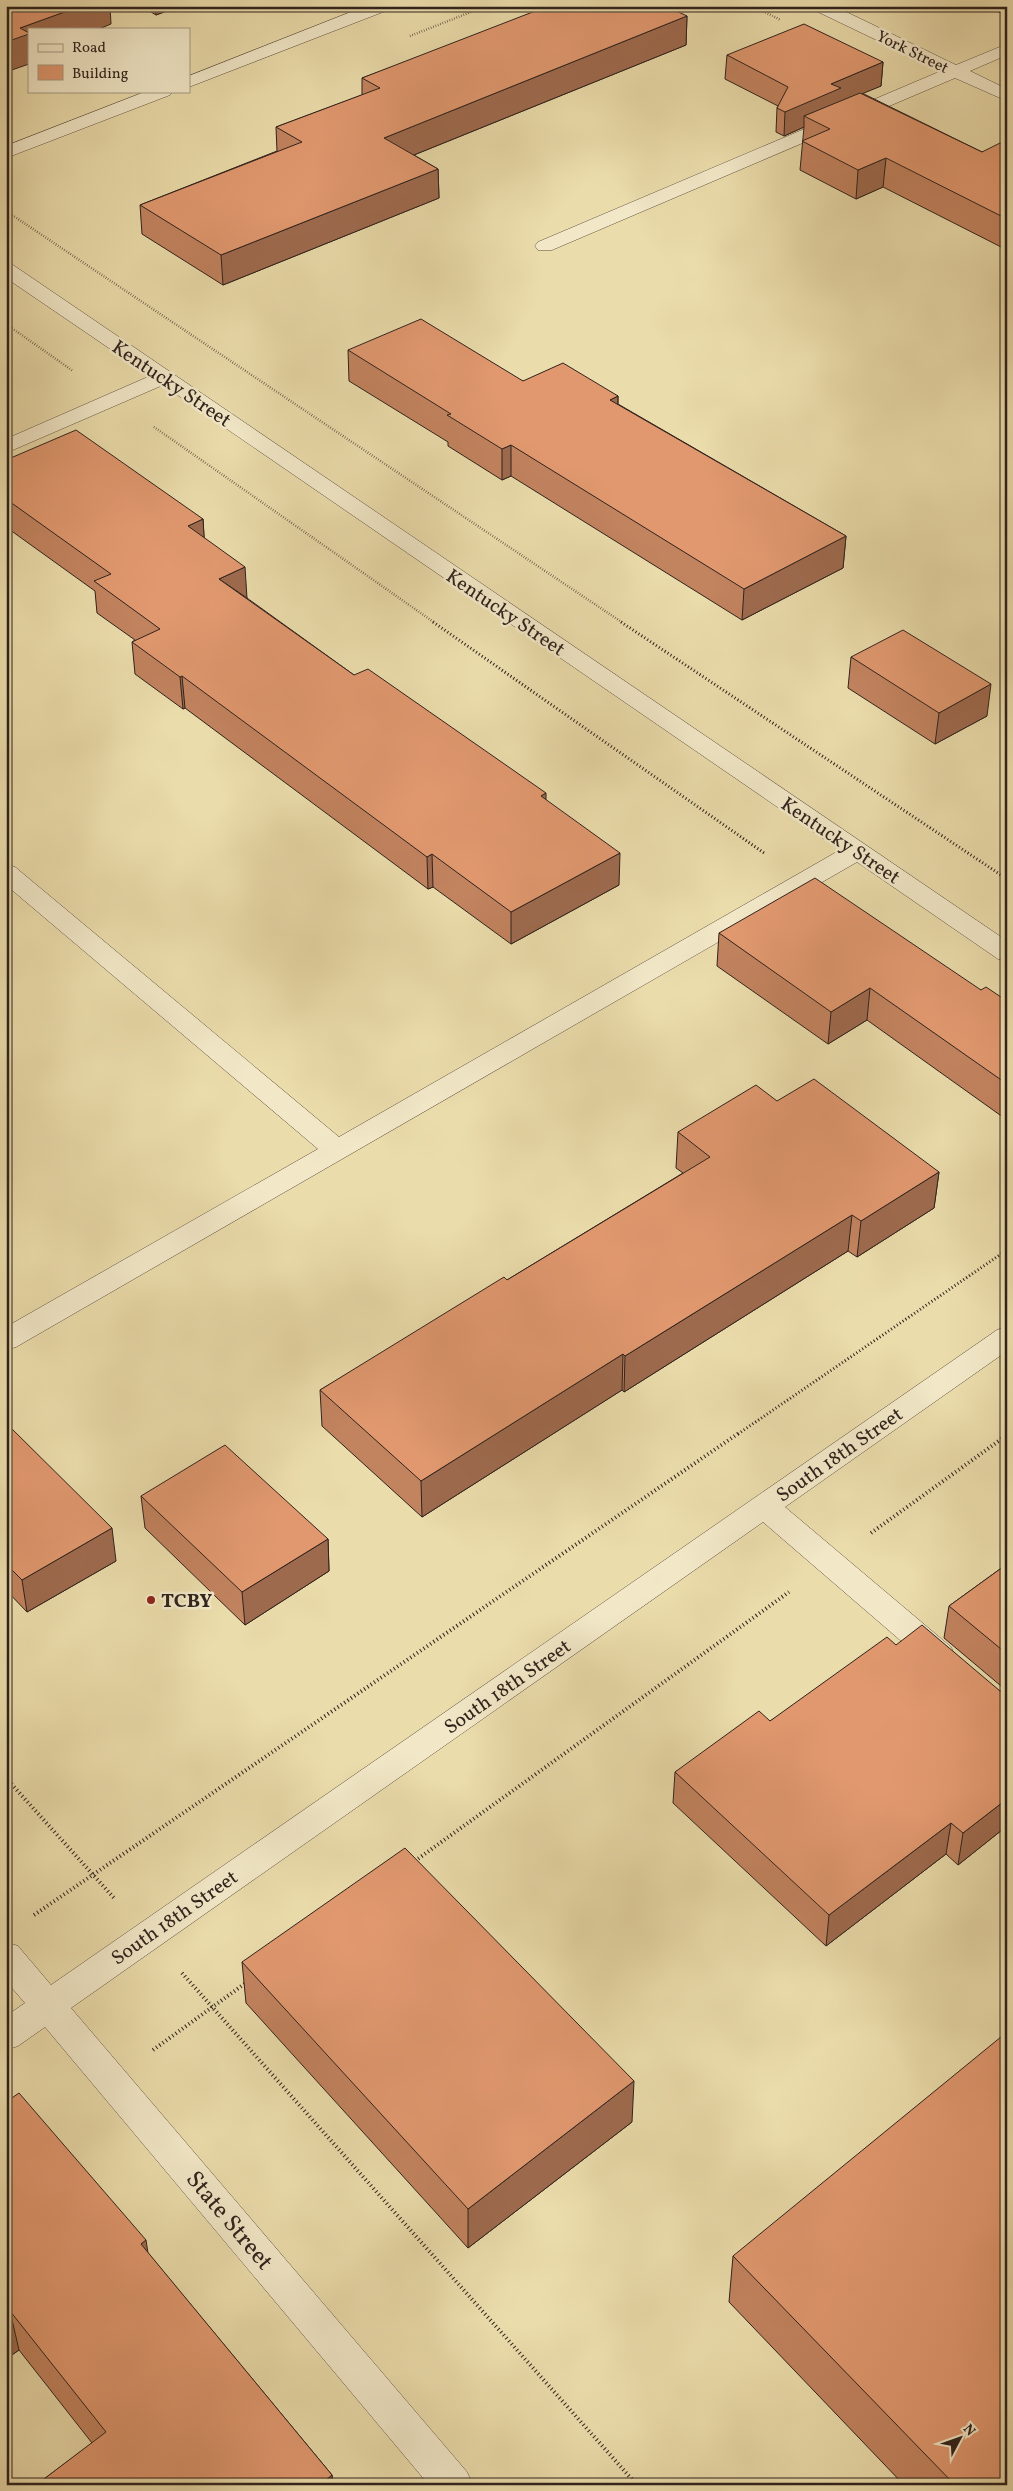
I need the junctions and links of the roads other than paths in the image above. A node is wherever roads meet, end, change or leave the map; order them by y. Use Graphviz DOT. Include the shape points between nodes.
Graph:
graph roads {
  1 [pos="382,6"];
  2 [pos="820,6"];
  3 [pos="1007,49"];
  4 [pos="954,71"];
  5 [pos="190,82"];
  6 [pos="161,92"];
  7 [pos="1007,96"];
  8 [pos="6,153"];
  9 [pos="545,246"];
  10 [pos="6,269"];
  11 [pos="163,378"];
  12 [pos="6,447"];
  13 [pos="857,851"];
  14 [pos="6,872"];
  15 [pos="1007,953"];
  16 [pos="337,1150"];
  17 [pos="1007,1337"];
  18 [pos="6,1340"];
  19 [pos="764,1506"];
  20 [pos="963,1675"];
  21 [pos="6,1956"];
  22 [pos="48,2005"];
  23 [pos="6,2034"];
  24 [pos="454,2485"];
  1 -- 5 [label="street"];
  2 -- 4 [label="street, York Street"];
  3 -- 4 [label="street"];
  4 -- 7 [label="street, York Street"];
  4 -- 9 [label="street"];
  6 -- 8 [label="street"];
  10 -- 11 [label="street, Kentucky Street"];
  11 -- 12 [label="street"];
  11 -- 13 [label="street, Kentucky Street"];
  13 -- 15 [label="street, Kentucky Street"];
  13 -- 16 [label="street"];
  14 -- 16 [label="street"];
  16 -- 18 [label="street"];
  17 -- 19 [label="street, South 18th Street"];
  19 -- 20 [label="street"];
  19 -- 22 [label="street, South 18th Street"];
  21 -- 22 [label="street, State Street"];
  22 -- 23 [label="street, South 18th Street"];
  22 -- 24 [label="street, State Street"];
}
